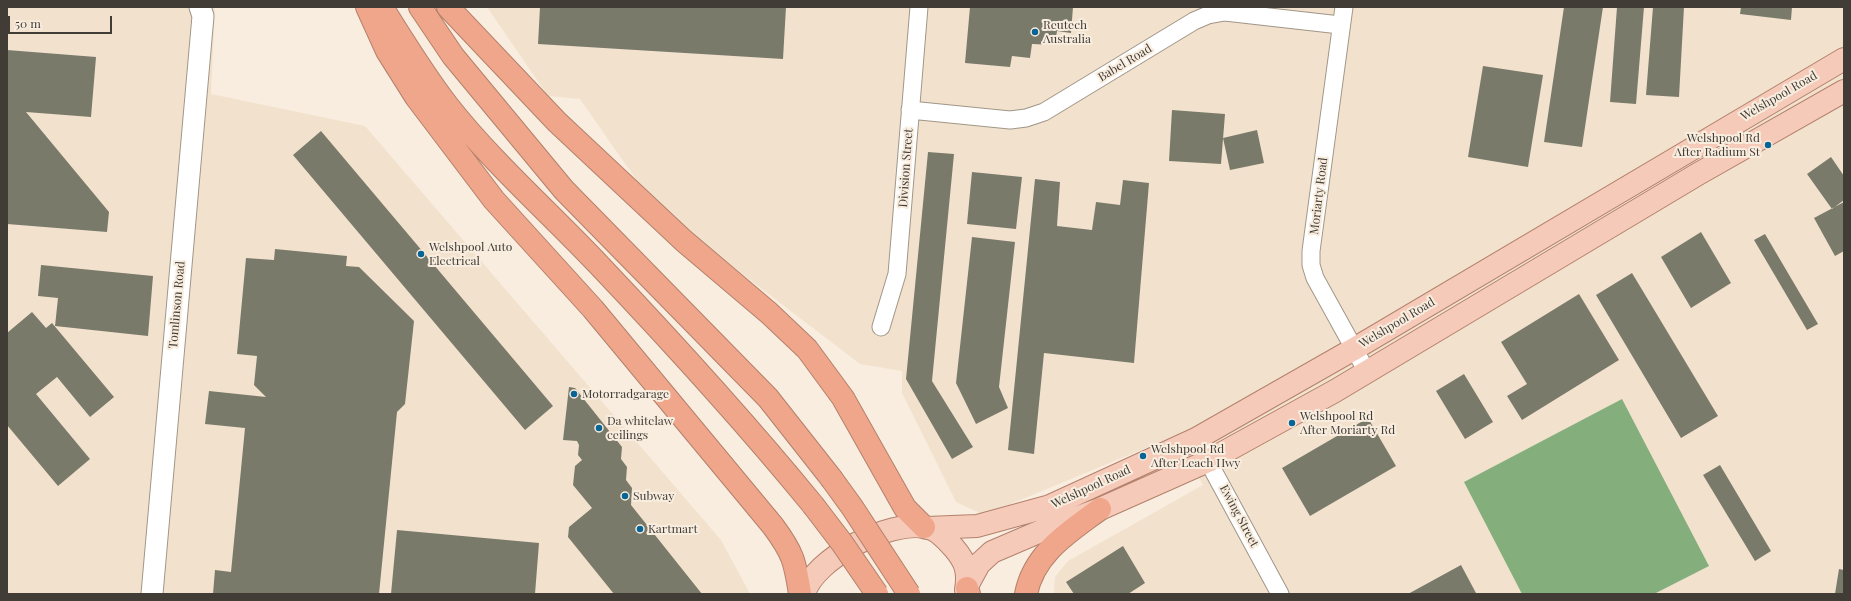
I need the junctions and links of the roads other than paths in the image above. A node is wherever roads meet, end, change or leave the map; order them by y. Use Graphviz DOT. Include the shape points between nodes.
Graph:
graph roads {
  1 [pos="368,7"];
  2 [pos="382,7"];
  3 [pos="420,7"];
  4 [pos="448,7"];
  5 [pos="919,7"];
  6 [pos="1344,7"];
  7 [pos="202,12"];
  8 [pos="1340,25"];
  9 [pos="1842,65"];
  10 [pos="1844,91"];
  11 [pos="910,110"];
  12 [pos="881,327"];
  13 [pos="1354,349"];
  14 [pos="1367,372"];
  15 [pos="1335,391"];
  16 [pos="1274,394"];
  17 [pos="1196,438"];
  18 [pos="1208,461"];
  19 [pos="1100,509"];
  20 [pos="926,527"];
  21 [pos="967,590"];
  22 [pos="152,594"];
  23 [pos="800,594"];
  24 [pos="804,594"];
  25 [pos="877,594"];
  26 [pos="909,594"];
  27 [pos="1026,594"];
  28 [pos="1280,594"];
  1 -- 23 [label="highway" via="387,51 416,97 494,200 593,308 773,526 795,563"];
  2 -- 25 [label="highway, bridge" via="449,106 501,165 682,352 813,505"];
  3 -- 26 [label="highway, bridge" via="453,56 564,190 768,398 852,507"];
  4 -- 20 [label="highway" via="557,122 684,241 807,349 843,398 905,508"];
  5 -- 11 [label="street, Division Street"];
  6 -- 8 [label="street, Moriarty Road"];
  7 -- 22 [label="street, Tomlinson Road"];
  8 -- 11 [label="street, Babel Road" via="1219,13 1194,22 1044,112 1032,116 1010,120"];
  8 -- 13 [label="street, Moriarty Road" via="1311,265 1315,278"];
  9 -- 13 [label="main road, Welshpool Road"];
  10 -- 14 [label="main road, Welshpool Road" via="1691,178"];
  11 -- 12 [label="street, Division Street" via="898,274"];
  13 -- 14 [label="street, Moriarty Road"];
  13 -- 16 [label="main road, Welshpool Road"];
  14 -- 15 [label="main road, Welshpool Road"];
  15 -- 16 [label="main road" via="1327,382 1319,381"];
  15 -- 18 [label="main road, Welshpool Road"];
  16 -- 17 [label="main road, Welshpool Road"];
  17 -- 18 [label="street, Ewing Street"];
  17 -- 20 [label="main road, Welshpool Road" via="1050,506 977,526"];
  18 -- 19 [label="main road, Welshpool Road"];
  18 -- 28 [label="street, Ewing Street"];
  19 -- 21 [label="main road, Welshpool Road" via="992,552 979,564"];
  19 -- 27 [label="highway" via="1055,543 1037,566"];
  20 -- 21 [label="main road" via="942,536 963,560 967,569"];
  20 -- 24 [label="main road, Welshpool Road" via="908,526 892,529 846,550 816,573"];
}
